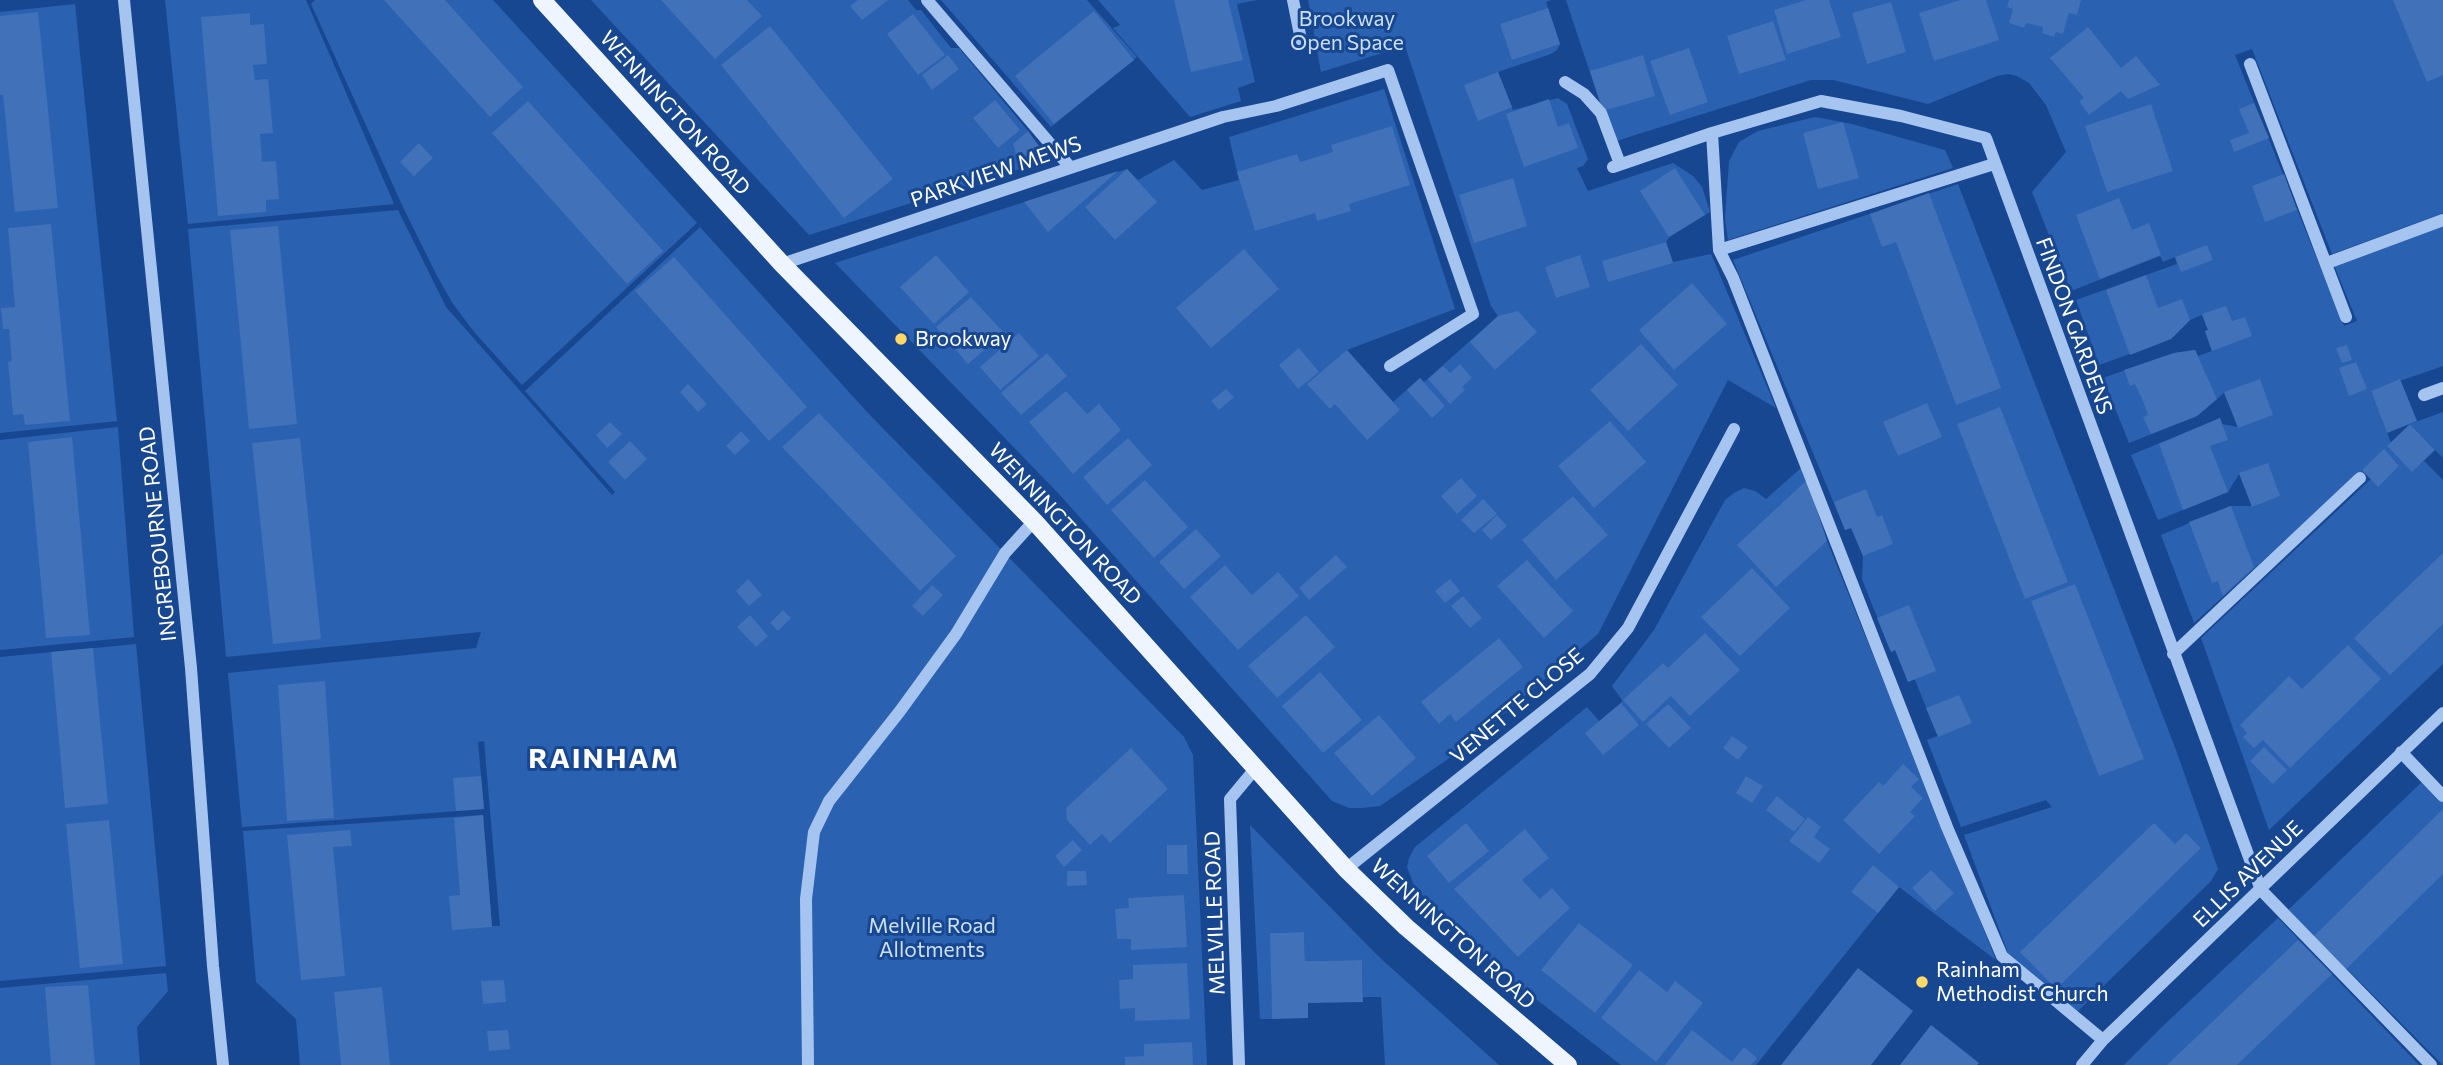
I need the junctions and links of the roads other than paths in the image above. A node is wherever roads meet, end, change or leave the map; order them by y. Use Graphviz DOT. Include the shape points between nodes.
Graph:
graph roads {
  1 [pos="124,0"];
  2 [pos="542,0"];
  3 [pos="928,0"];
  4 [pos="1293,0"];
  5 [pos="1301,40"];
  6 [pos="2250,64"];
  7 [pos="1565,82"];
  8 [pos="1713,133"];
  9 [pos="1994,164"];
  10 [pos="1070,167"];
  11 [pos="2443,220"];
  12 [pos="1719,250"];
  13 [pos="2326,263"];
  14 [pos="782,264"];
  15 [pos="2346,317"];
  16 [pos="1390,366"];
  17 [pos="2443,388"];
  18 [pos="2424,395"];
  19 [pos="1734,429"];
  20 [pos="2360,478"];
  21 [pos="1034,521"];
  22 [pos="2173,654"];
  23 [pos="2443,713"];
  24 [pos="2401,752"];
  25 [pos="1255,769"];
  26 [pos="2443,796"];
  27 [pos="1346,869"];
  28 [pos="2261,890"];
  29 [pos="2103,1040"];
  30 [pos="1550,1059"];
  31 [pos="223,1065"];
  32 [pos="808,1065"];
  33 [pos="1239,1065"];
  34 [pos="1568,1065"];
  35 [pos="2082,1065"];
  36 [pos="2431,1065"];
  1 -- 31 [label="street, INGREBOURNE ROAD" via="191,668"];
  2 -- 14 [label="main road, WENNINGTON ROAD"];
  3 -- 10 [label="street"];
  4 -- 5 [label="street"];
  6 -- 13 [label="street"];
  7 -- 8 [label="street, FINDON GARDENS" via="1601,113 1616,165"];
  8 -- 9 [label="street, FINDON GARDENS" via="1821,101 1986,138"];
  8 -- 12 [label="street"];
  9 -- 12 [label="street"];
  9 -- 22 [label="street, FINDON GARDENS"];
  10 -- 14 [label="street, PARKVIEW MEWS"];
  10 -- 16 [label="street, PARKVIEW MEWS" via="1388,70 1473,314"];
  11 -- 13 [label="street"];
  12 -- 29 [label="street" via="2002,956"];
  13 -- 15 [label="street"];
  14 -- 21 [label="main road, WENNINGTON ROAD"];
  17 -- 18 [label="street"];
  19 -- 27 [label="street, VENETTE CLOSE" via="1628,628 1590,674"];
  20 -- 22 [label="street"];
  21 -- 25 [label="main road, WENNINGTON ROAD"];
  21 -- 32 [label="street" via="1005,553 956,634 829,801 814,832 806,899"];
  22 -- 28 [label="street, FINDON GARDENS"];
  23 -- 24 [label="street, ELLIS AVENUE"];
  24 -- 26 [label="street"];
  24 -- 28 [label="street, ELLIS AVENUE"];
  25 -- 27 [label="main road, WENNINGTON ROAD"];
  25 -- 33 [label="street, MELVILLE ROAD" via="1230,799"];
  27 -- 30 [label="main road, WENNINGTON ROAD"];
  28 -- 29 [label="street, ELLIS AVENUE"];
  28 -- 36 [label="street"];
  29 -- 35 [label="street, ELLIS AVENUE"];
  30 -- 34 [label="main road, WENNINGTON ROAD"];
}
